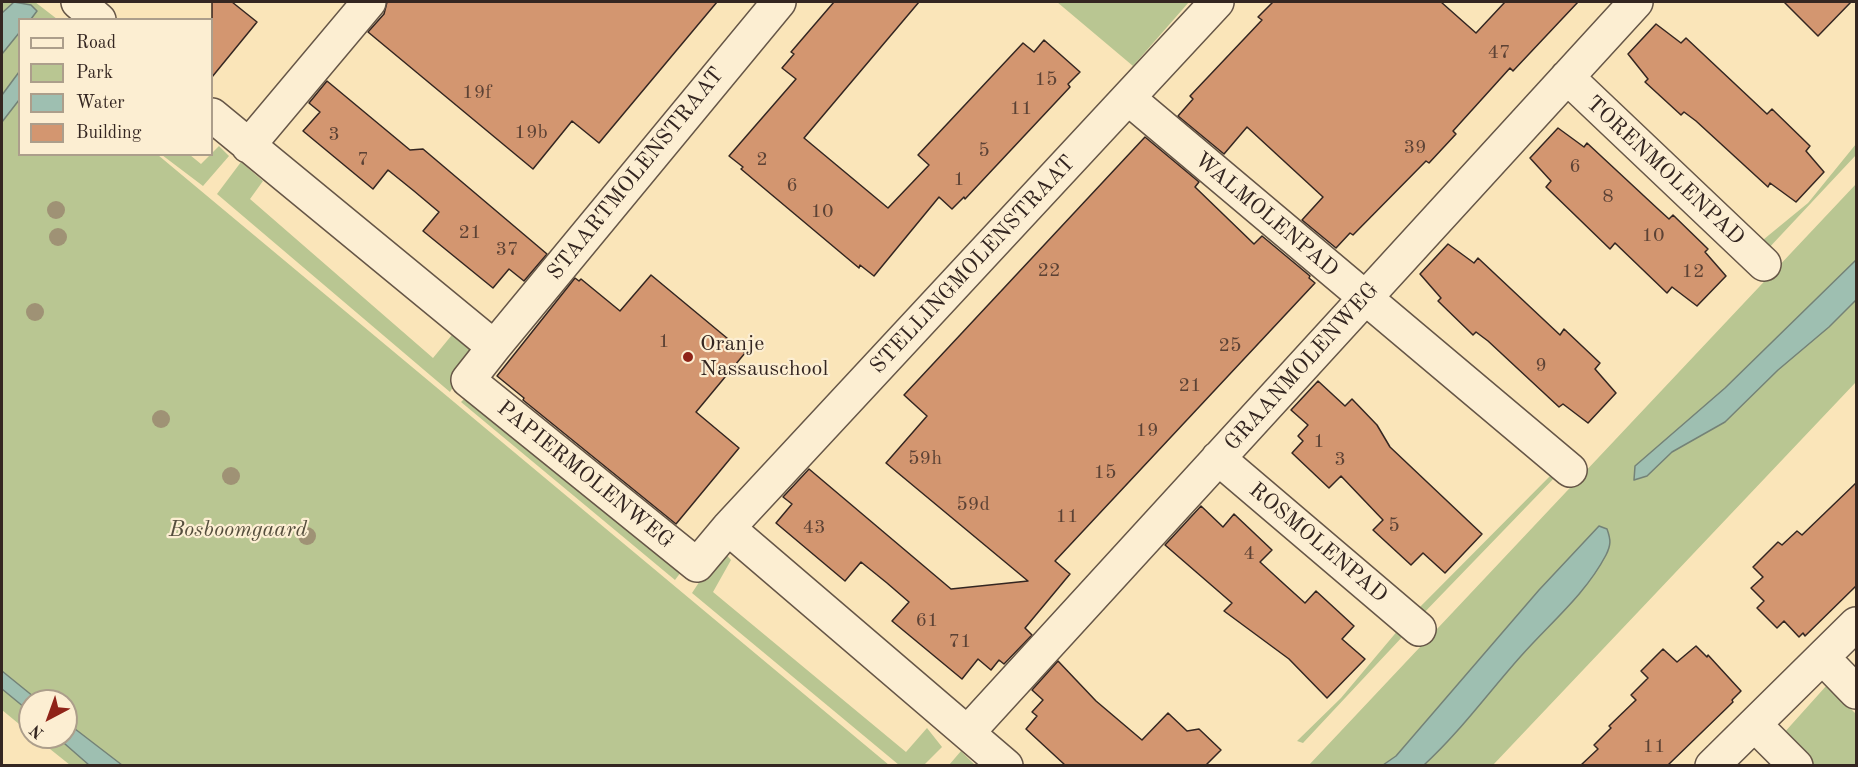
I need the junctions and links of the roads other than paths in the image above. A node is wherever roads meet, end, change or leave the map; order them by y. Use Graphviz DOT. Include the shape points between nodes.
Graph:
graph roads {
  1 [pos="78,2"];
  2 [pos="369,2"];
  3 [pos="779,2"];
  4 [pos="1217,2"];
  5 [pos="1636,2"];
  6 [pos="97,18"];
  7 [pos="1567,77"];
  8 [pos="1128,98"];
  9 [pos="213,116"];
  10 [pos="248,146"];
  11 [pos="1764,264"];
  12 [pos="1365,298"];
  13 [pos="494,347"];
  14 [pos="1218,458"];
  15 [pos="1570,470"];
  16 [pos="728,528"];
  17 [pos="1857,624"];
  18 [pos="1419,628"];
  19 [pos="1823,658"];
  20 [pos="1857,693"];
  21 [pos="1755,725"];
  22 [pos="968,732"];
  23 [pos="1006,765"];
  24 [pos="1712,765"];
  25 [pos="1796,765"];
  1 -- 6 [label="street"];
  2 -- 10 [label="street"];
  3 -- 13 [label="street, STAARTMOLENSTRAAT"];
  4 -- 8 [label="street, STELLINGMOLENSTRAAT"];
  5 -- 7 [label="street, GRAANMOLENWEG"];
  7 -- 11 [label="street, TORENMOLENPAD"];
  7 -- 12 [label="street, GRAANMOLENWEG"];
  8 -- 12 [label="street, WALMOLENPAD"];
  8 -- 16 [label="street, STELLINGMOLENSTRAAT"];
  9 -- 10 [label="street"];
  10 -- 13 [label="street"];
  12 -- 14 [label="street, GRAANMOLENWEG"];
  12 -- 15 [label="street, WALMOLENPAD"];
  13 -- 16 [label="street, PAPIERMOLENWEG" via="468,380 697,565"];
  14 -- 18 [label="street, ROSMOLENPAD"];
  14 -- 22 [label="street, GRAANMOLENWEG"];
  16 -- 22 [label="street"];
  17 -- 19 [label="street"];
  19 -- 20 [label="street"];
  19 -- 21 [label="street"];
  21 -- 24 [label="street"];
  21 -- 25 [label="street"];
  22 -- 23 [label="street"];
}
